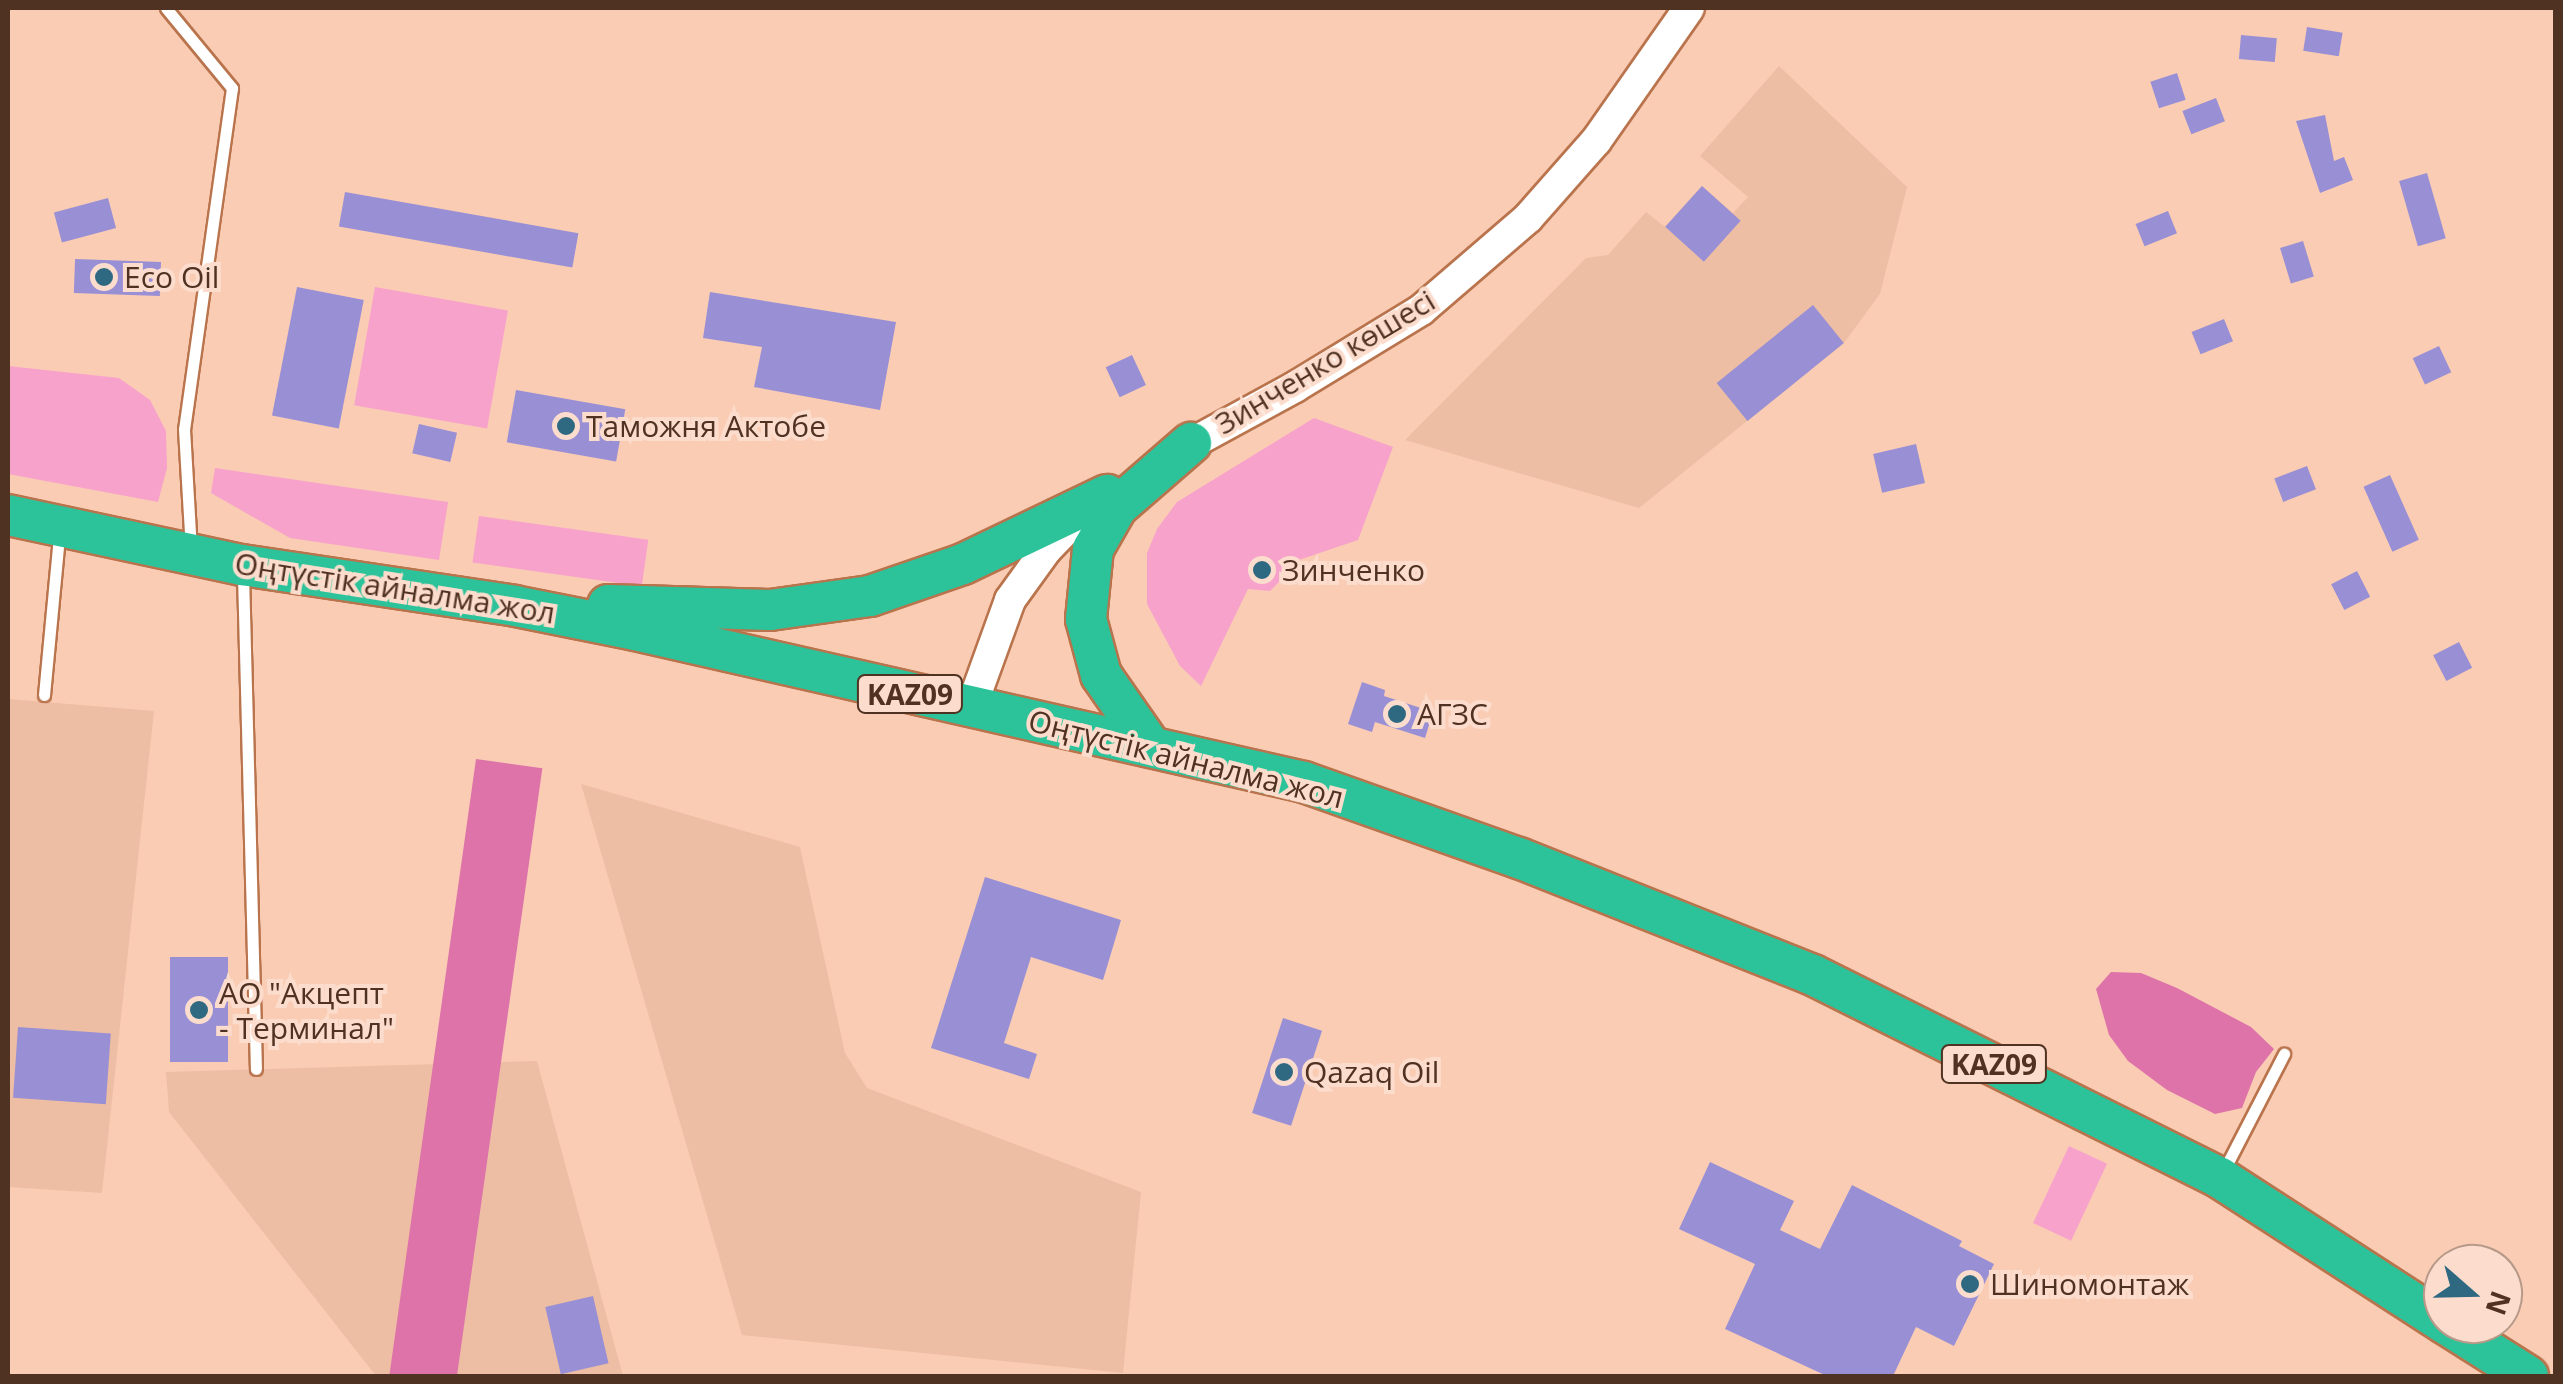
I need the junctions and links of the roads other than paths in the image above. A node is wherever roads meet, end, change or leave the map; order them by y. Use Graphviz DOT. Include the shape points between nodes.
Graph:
graph roads {
  1 [pos="166,8"];
  2 [pos="1689,8"];
  3 [pos="1191,443"];
  4 [pos="1107,496"];
  5 [pos="8,515"];
  6 [pos="60,526"];
  7 [pos="191,553"];
  8 [pos="242,564"];
  9 [pos="515,606"];
  10 [pos="44,695"];
  11 [pos="971,708"];
  12 [pos="1148,744"];
  13 [pos="2284,1054"];
  14 [pos="256,1069"];
  15 [pos="2220,1178"];
  16 [pos="2423,1309"];
  17 [pos="2478,1344"];
  18 [pos="2528,1376"];
  1 -- 7 [label="lane" via="232,88 184,429"];
  2 -- 3 [label="main road, Зинченко көшесі" via="1596,140 1528,218 1421,310"];
  3 -- 4 [label="main road, Зинченко көшесі"];
  3 -- 12 [label="highway" via="1117,507 1093,549 1086,619 1101,675"];
  4 -- 9 [label="highway" via="963,564 870,596 770,610"];
  4 -- 11 [label="main road, Зинченко көшесі" via="1046,550 1010,600"];
  5 -- 6 [label="highway, Оңтүстік айналма жол / KAZ09"];
  6 -- 7 [label="highway, Оңтүстік айналма жол / KAZ09"];
  6 -- 10 [label="lane"];
  7 -- 8 [label="highway, Оңтүстік айналма жол / KAZ09"];
  8 -- 9 [label="highway, Оңтүстік айналма жол / KAZ09"];
  8 -- 14 [label="lane"];
  9 -- 11 [label="highway, Оңтүстік айналма жол / KAZ09"];
  11 -- 12 [label="highway, Оңтүстік айналма жол / KAZ09"];
  12 -- 15 [label="highway, Оңтүстік айналма жол / KAZ09" via="1322,788 1813,975"];
  13 -- 15 [label="lane"];
  15 -- 16 [label="highway, Оңтүстік айналма жол / KAZ09"];
  17 -- 18 [label="highway, Оңтүстік айналма жол / KAZ09"];
}
